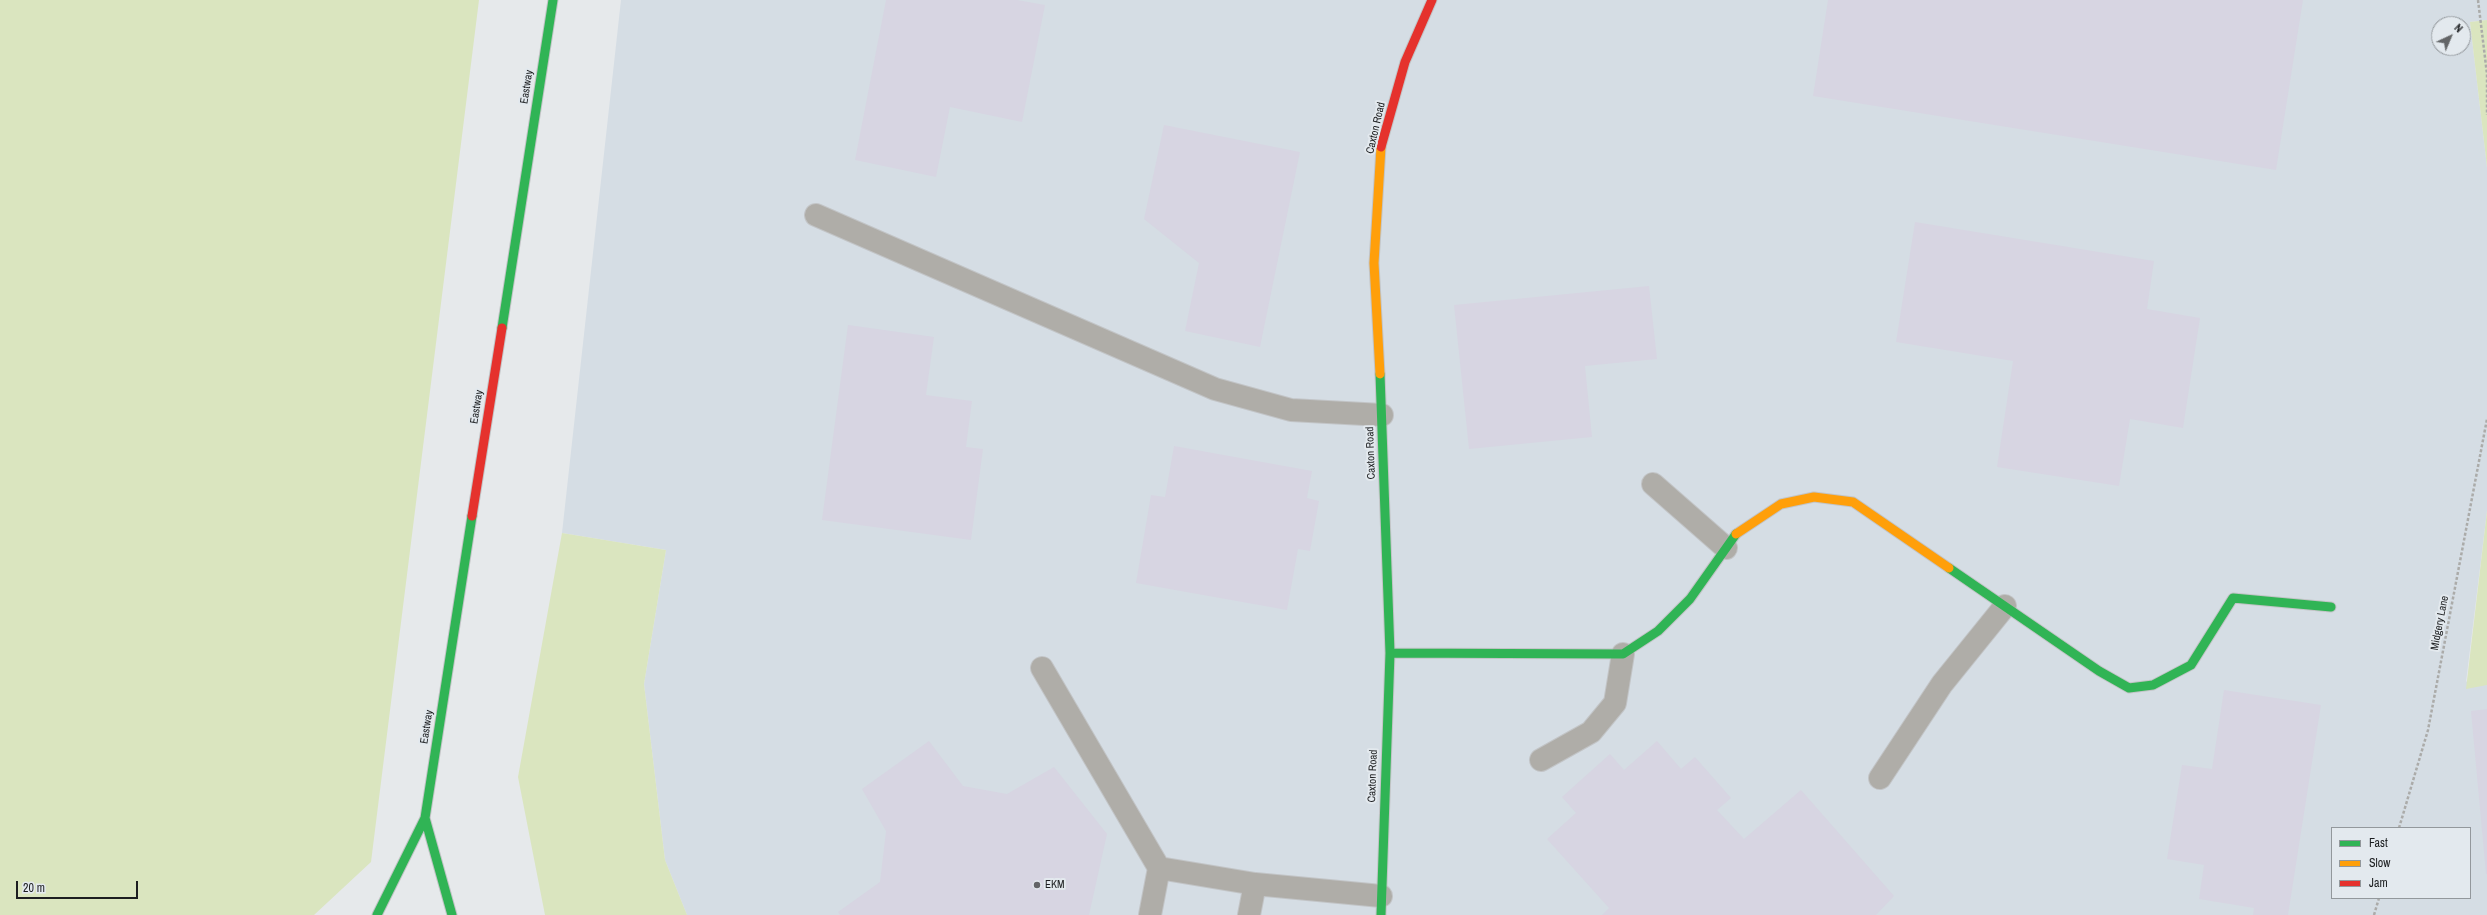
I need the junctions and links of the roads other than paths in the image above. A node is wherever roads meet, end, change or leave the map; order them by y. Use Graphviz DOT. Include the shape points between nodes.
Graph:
graph roads {
  1 [pos="553,0"];
  2 [pos="1432,0"];
  3 [pos="816,216"];
  4 [pos="1382,415"];
  5 [pos="1654,484"];
  6 [pos="1726,548"];
  7 [pos="2005,606"];
  8 [pos="2331,607"];
  9 [pos="1390,653"];
  10 [pos="1623,654"];
  11 [pos="1042,668"];
  12 [pos="1541,760"];
  13 [pos="1880,778"];
  14 [pos="426,818"];
  15 [pos="1159,868"];
  16 [pos="1254,884"];
  17 [pos="1381,905"];
  18 [pos="377,915"];
  19 [pos="452,915"];
  20 [pos="1150,915"];
  21 [pos="1249,915"];
  1 -- 14 [label="street, Eastway"];
  2 -- 4 [label="street, Caxton Road" via="1405,62 1381,149 1374,263"];
  3 -- 4 [label="street" via="1215,389 1291,410"];
  4 -- 9 [label="street, Caxton Road"];
  5 -- 6 [label="street"];
  6 -- 7 [label="street" via="1738,531 1781,504 1814,497 1853,502"];
  6 -- 10 [label="street" via="1690,599 1658,631"];
  7 -- 8 [label="street" via="2099,671 2129,688 2153,685 2191,665 2233,598"];
  7 -- 13 [label="street" via="1942,684"];
  9 -- 10 [label="street"];
  9 -- 17 [label="street, Caxton Road"];
  10 -- 12 [label="street" via="1615,703 1591,732"];
  11 -- 15 [label="street"];
  14 -- 18 [label="street, Eastway"];
  14 -- 19 [label="street, Eastway"];
  15 -- 16 [label="street"];
  15 -- 20 [label="street"];
  16 -- 17 [label="street"];
  16 -- 21 [label="street"];
}
